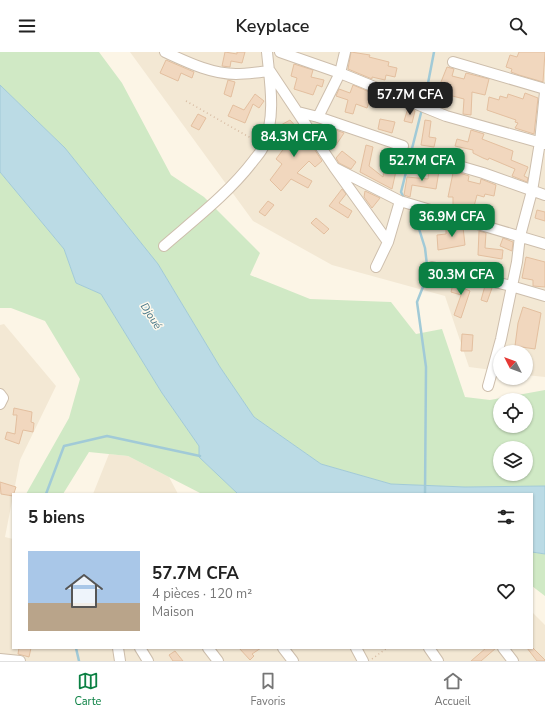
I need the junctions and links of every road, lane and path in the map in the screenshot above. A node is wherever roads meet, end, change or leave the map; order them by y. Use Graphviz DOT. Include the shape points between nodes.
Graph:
graph roads {
  1 [pos="165,52"];
  2 [pos="267,52"];
  3 [pos="280,52"];
  4 [pos="345,52"];
  5 [pos="453,62"];
  6 [pos="270,71"];
  7 [pos="340,72"];
  8 [pos="545,89"];
  9 [pos="545,92"];
  10 [pos="186,101"];
  11 [pos="298,112"];
  12 [pos="318,117"];
  13 [pos="543,143"];
  14 [pos="264,146"];
  15 [pos="403,146"];
  16 [pos="442,161"];
  17 [pos="334,167"];
  18 [pos="532,191"];
  19 [pos="545,195"];
  20 [pos="400,201"];
  21 [pos="520,236"];
  22 [pos="388,242"];
  23 [pos="545,244"];
  24 [pos="164,246"];
  25 [pos="376,267"];
  26 [pos="432,267"];
  27 [pos="511,286"];
  28 [pos="545,296"];
  29 [pos="488,386"];
  30 [pos="0,394"];
  31 [pos="0,404"];
  32 [pos="118,649"];
  33 [pos="141,649"];
  34 [pos="209,649"];
  35 [pos="284,649"];
  36 [pos="357,649"];
  37 [pos="386,649"];
  38 [pos="430,649"];
  39 [pos="504,649"];
  40 [pos="0,659"];
  41 [pos="20,661"];
  42 [pos="120,661"];
  43 [pos="148,661"];
  44 [pos="218,661"];
  45 [pos="293,661"];
  46 [pos="363,661"];
  47 [pos="369,661"];
  48 [pos="438,661"];
  49 [pos="513,661"];
  1 -- 6 [label="street" via="200,68 218,72 235,74"];
  2 -- 6 [label="street"];
  3 -- 7 [label="street"];
  4 -- 7 [label="street"];
  5 -- 8 [label="street"];
  6 -- 11 [label="street"];
  6 -- 14 [label="street" via="270,125"];
  7 -- 12 [label="street"];
  7 -- 13 [label="street" via="446,116"];
  9 -- 13 [label="street"];
  10 -- 14 [label="path"];
  11 -- 12 [label="street"];
  11 -- 17 [label="street"];
  12 -- 15 [label="street"];
  13 -- 18 [label="street"];
  14 -- 24 [label="street" via="240,179"];
  16 -- 18 [label="street"];
  17 -- 20 [label="street"];
  17 -- 22 [label="street"];
  18 -- 19 [label="street"];
  18 -- 21 [label="street"];
  20 -- 21 [label="street"];
  20 -- 22 [label="street"];
  21 -- 23 [label="street"];
  21 -- 27 [label="street"];
  22 -- 25 [label="street"];
  26 -- 27 [label="street"];
  27 -- 28 [label="street"];
  27 -- 29 [label="street" via="501,339"];
  30 -- 31 [label="street" via="3,398"];
  32 -- 42 [label="street"];
  33 -- 43 [label="street"];
  34 -- 44 [label="street"];
  35 -- 45 [label="street"];
  36 -- 46 [label="street"];
  37 -- 47 [label="path"];
  38 -- 48 [label="street"];
  39 -- 49 [label="street"];
  40 -- 41 [label="street"];
}
